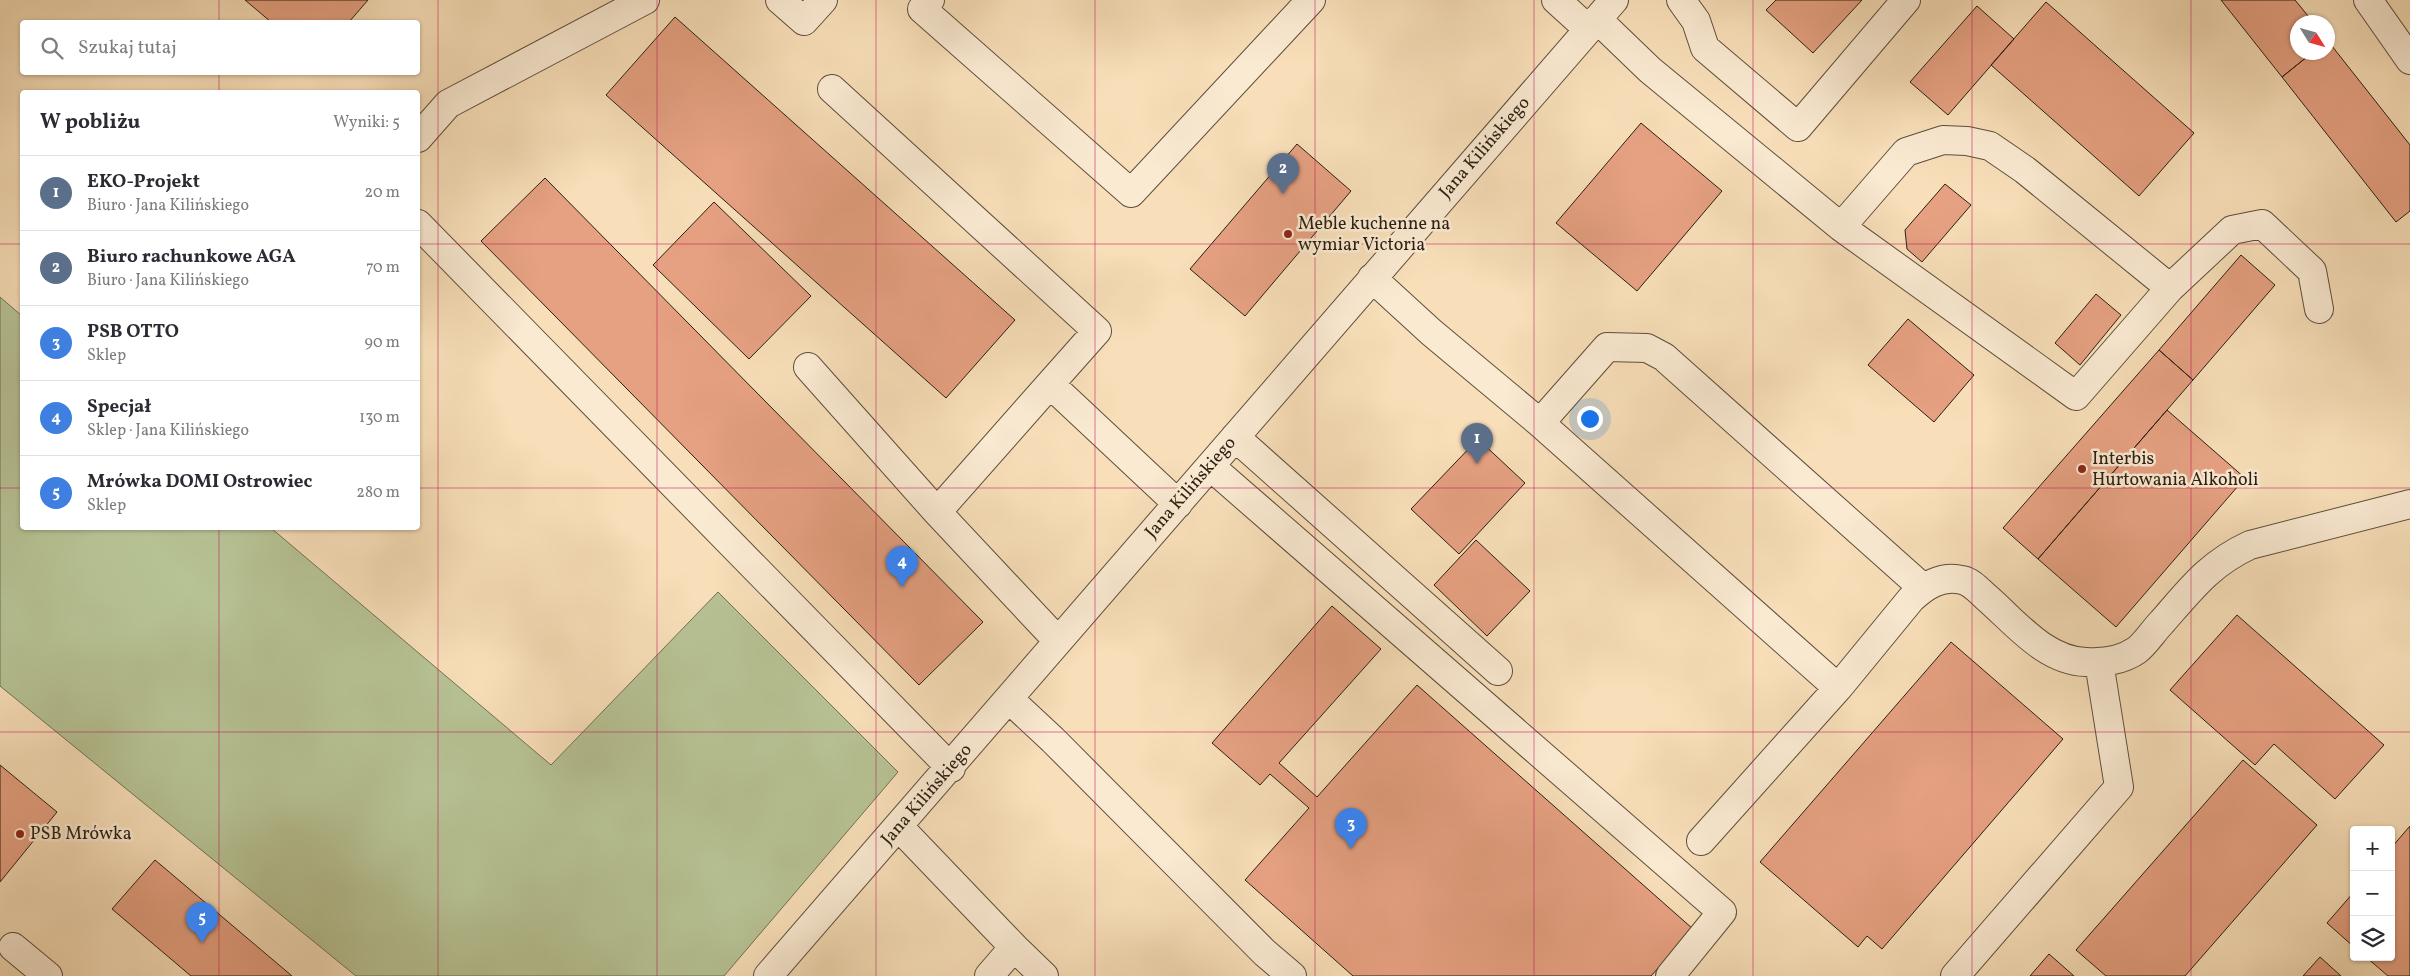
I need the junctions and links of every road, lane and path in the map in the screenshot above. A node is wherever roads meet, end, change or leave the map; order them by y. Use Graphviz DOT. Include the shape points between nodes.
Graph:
graph roads {
  1 [pos="645,0"];
  2 [pos="780,0"];
  3 [pos="823,0"];
  4 [pos="930,0"];
  5 [pos="1311,0"];
  6 [pos="1556,0"];
  7 [pos="1681,0"];
  8 [pos="1906,0"];
  9 [pos="2368,0"];
  10 [pos="1600,16"];
  11 [pos="2410,60"];
  12 [pos="832,89"];
  13 [pos="420,136"];
  14 [pos="420,226"];
  15 [pos="1841,227"];
  16 [pos="1372,278"];
  17 [pos="2170,288"];
  18 [pos="2319,309"];
  19 [pos="808,367"];
  20 [pos="1050,384"];
  21 [pos="1540,423"];
  22 [pos="1235,437"];
  23 [pos="1210,466"];
  24 [pos="1178,504"];
  25 [pos="2410,504"];
  26 [pos="937,512"];
  27 [pos="1923,588"];
  28 [pos="1058,641"];
  29 [pos="2099,662"];
  30 [pos="1498,671"];
  31 [pos="1838,688"];
  32 [pos="1009,699"];
  33 [pos="950,768"];
  34 [pos="899,827"];
  35 [pos="1701,841"];
  36 [pos="13,947"];
  37 [pos="1014,947"];
  38 [pos="48,976"];
  39 [pos="768,976"];
  40 [pos="989,976"];
  41 [pos="1044,976"];
  42 [pos="1292,976"];
  43 [pos="1670,976"];
  44 [pos="1955,976"];
  1 -- 13 [label="street" via="448,104"];
  2 -- 3 [label="street" via="804,20"];
  4 -- 5 [label="street" via="922,9 1131,193"];
  6 -- 10 [label="street"];
  7 -- 8 [label="street" via="1696,21 1705,48 1798,126"];
  9 -- 11 [label="street"];
  10 -- 15 [label="street" via="1650,70"];
  10 -- 16 [label="street, Jana Kilińskiego"];
  12 -- 20 [label="street" via="1096,331"];
  14 -- 33 [label="street"];
  15 -- 17 [label="street" via="1906,152 1943,140 1968,141 1990,146 2025,170"];
  15 -- 17 [label="street" via="2076,396"];
  16 -- 21 [label="street"];
  16 -- 22 [label="street, Jana Kilińskiego"];
  17 -- 18 [label="street" via="2232,230 2262,224 2312,271"];
  19 -- 26 [label="street"];
  20 -- 24 [label="street"];
  20 -- 26 [label="street"];
  21 -- 27 [label="street" via="1607,347 1646,348 1664,357"];
  21 -- 31 [label="street"];
  22 -- 23 [label="street, Jana Kilińskiego"];
  22 -- 30 [label="street"];
  23 -- 24 [label="street, Jana Kilińskiego"];
  23 -- 43 [label="street" via="1722,912"];
  24 -- 28 [label="street, Jana Kilińskiego"];
  25 -- 29 [label="street" via="2250,545 2234,552 2198,581 2138,649 2111,661"];
  26 -- 28 [label="street"];
  27 -- 29 [label="street" via="1948,579 1962,580 2056,656"];
  27 -- 31 [label="street"];
  28 -- 32 [label="street, Jana Kilińskiego"];
  29 -- 44 [label="street" via="2119,787"];
  31 -- 35 [label="street"];
  32 -- 33 [label="street, Jana Kilińskiego"];
  32 -- 42 [label="street"];
  33 -- 34 [label="street, Jana Kilińskiego"];
  34 -- 37 [label="street"];
  34 -- 39 [label="street, Jana Kilińskiego"];
  36 -- 38 [label="street"];
  37 -- 40 [label="street"];
  37 -- 41 [label="street"];
}
